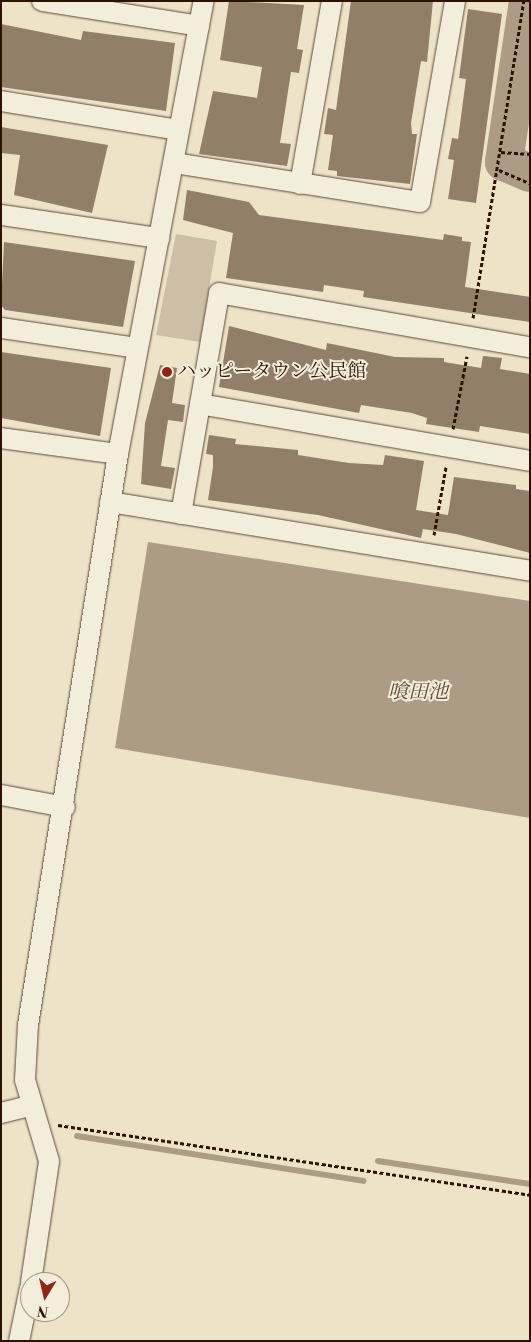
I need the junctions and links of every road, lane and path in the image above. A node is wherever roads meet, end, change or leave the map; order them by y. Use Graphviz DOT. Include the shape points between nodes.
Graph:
graph roads {
  1 [pos="42,1"];
  2 [pos="204,1"];
  3 [pos="332,1"];
  4 [pos="455,1"];
  5 [pos="524,1"];
  6 [pos="91,4"];
  7 [pos="199,26"];
  8 [pos="1,101"];
  9 [pos="179,130"];
  10 [pos="501,152"];
  11 [pos="530,154"];
  12 [pos="174,163"];
  13 [pos="498,170"];
  14 [pos="530,183"];
  15 [pos="300,184"];
  16 [pos="1,215"];
  17 [pos="158,238"];
  18 [pos="1,328"];
  19 [pos="470,336"];
  20 [pos="530,347"];
  21 [pos="137,348"];
  22 [pos="200,404"];
  23 [pos="1,438"];
  24 [pos="450,447"];
  25 [pos="118,454"];
  26 [pos="530,460"];
  27 [pos="110,502"];
  28 [pos="181,514"];
  29 [pos="430,555"];
  30 [pos="530,571"];
  31 [pos="1,795"];
  32 [pos="65,807"];
  33 [pos="30,1106"];
  34 [pos="1,1113"];
  35 [pos="40,1131"];
  36 [pos="530,1195"];
  37 [pos="33,1272"];
  38 [pos="23,1322"];
  39 [pos="19,1341"];
  1 -- 6 [label="street"];
  2 -- 7 [label="street"];
  3 -- 15 [label="street"];
  4 -- 15 [label="street" via="420,202"];
  5 -- 10 [label="path"];
  6 -- 7 [label="street"];
  7 -- 9 [label="street"];
  8 -- 9 [label="street"];
  9 -- 12 [label="street"];
  10 -- 11 [label="path"];
  10 -- 13 [label="path"];
  12 -- 15 [label="street"];
  12 -- 17 [label="street"];
  13 -- 14 [label="path"];
  13 -- 19 [label="path"];
  16 -- 17 [label="street"];
  17 -- 21 [label="street"];
  18 -- 21 [label="street"];
  19 -- 20 [label="street"];
  19 -- 22 [label="street" via="219,292"];
  19 -- 24 [label="path"];
  21 -- 25 [label="street"];
  22 -- 24 [label="street"];
  22 -- 28 [label="street"];
  23 -- 25 [label="street"];
  24 -- 26 [label="street"];
  24 -- 29 [label="path"];
  25 -- 27 [label="street"];
  27 -- 28 [label="street"];
  27 -- 32 [label="street"];
  28 -- 29 [label="street"];
  29 -- 30 [label="street"];
  31 -- 32 [label="street"];
  32 -- 33 [label="street" via="28,1025 25,1080"];
  33 -- 34 [label="street"];
  33 -- 35 [label="street"];
  35 -- 36 [label="path" via="72,1126"];
  35 -- 37 [label="street" via="49,1161"];
  38 -- 39 [label="street"];
}
